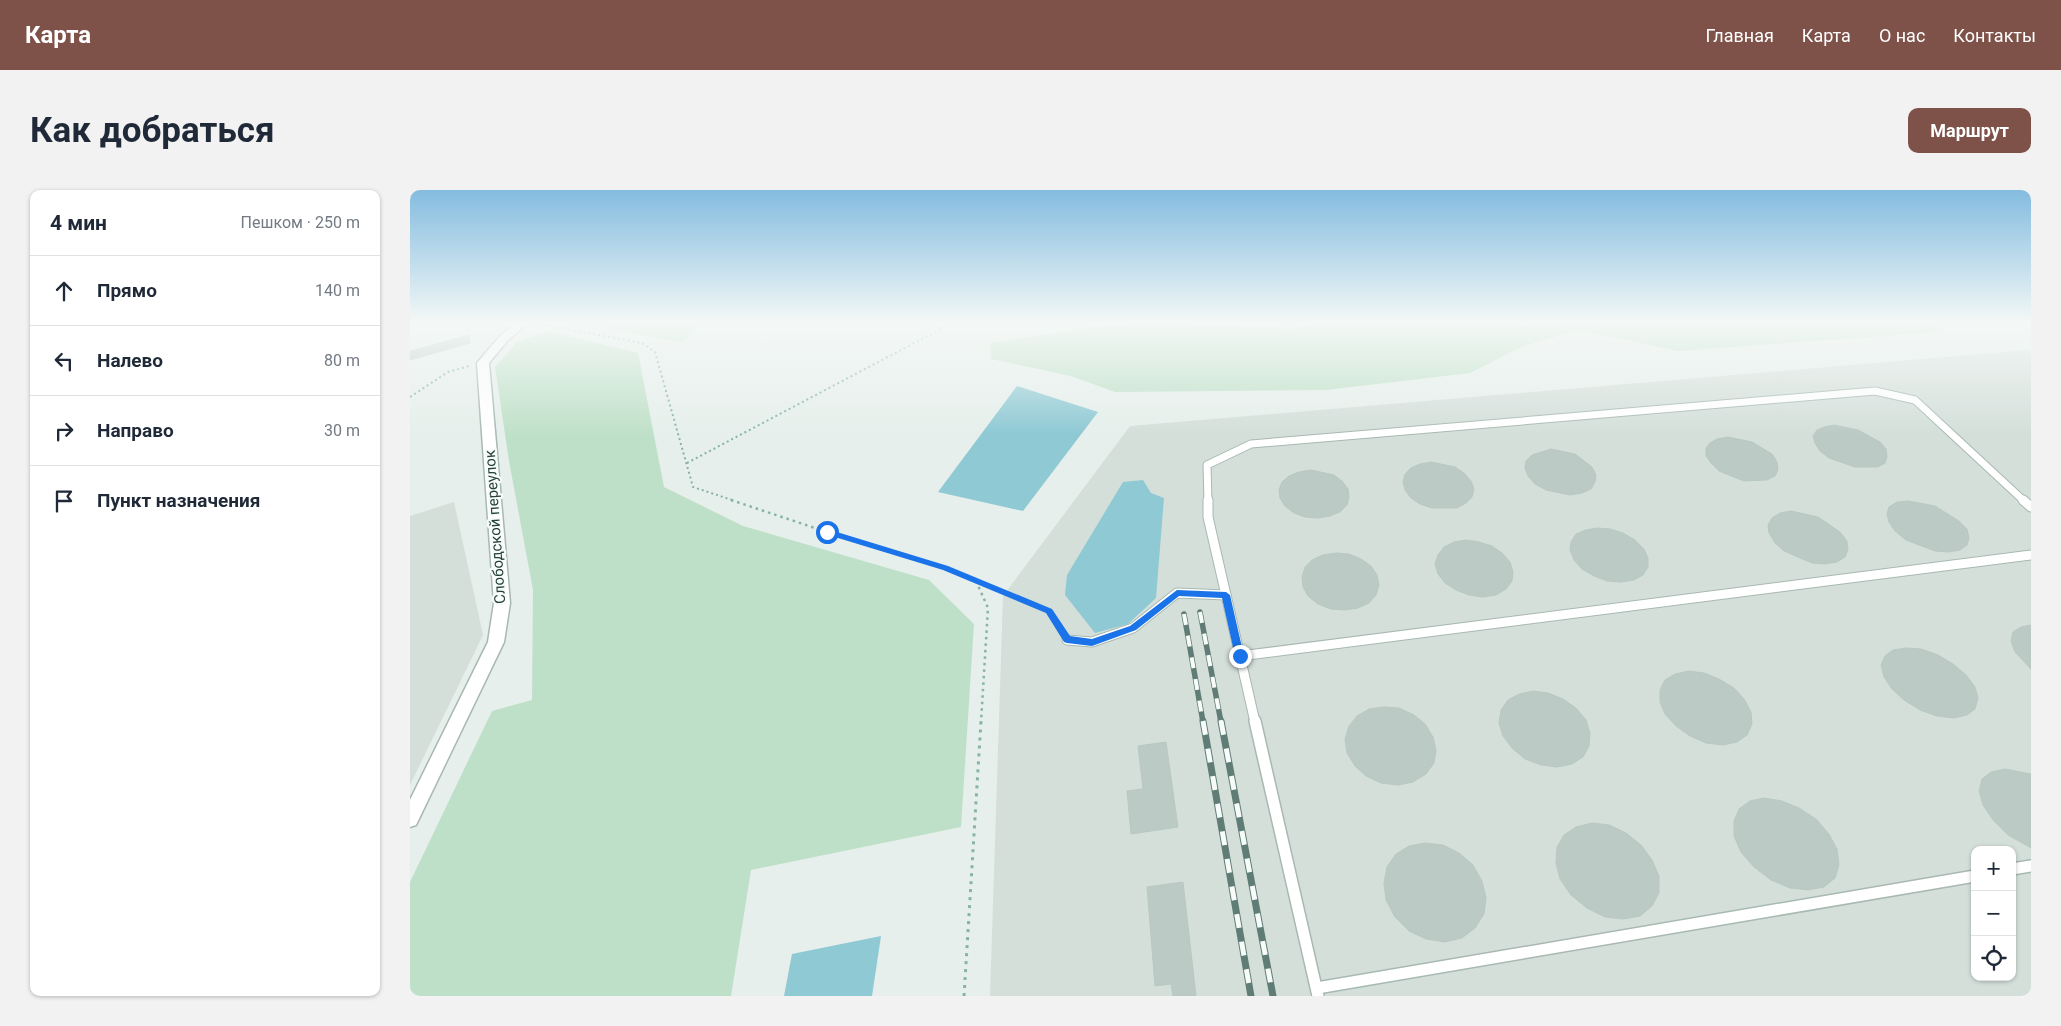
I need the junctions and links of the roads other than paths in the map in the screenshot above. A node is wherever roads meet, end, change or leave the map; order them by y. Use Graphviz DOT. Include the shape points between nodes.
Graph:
graph roads {
  1 [pos="486,360"];
  2 [pos="2031,507"];
  3 [pos="2031,555"];
  4 [pos="1226,595"];
  5 [pos="1067,640"];
  6 [pos="1240,656"];
  7 [pos="410,819"];
  8 [pos="2031,866"];
  9 [pos="2016,868"];
  10 [pos="1971,877"];
  11 [pos="1318,992"];
  1 -- 7 [label="street, Слободской переулок" via="483,363 502,603 496,642"];
  2 -- 4 [label="lane" via="1915,400 1875,391 1251,444 1208,465 1208,517"];
  3 -- 6 [label="lane"];
  4 -- 5 [label="lane" via="1177,593 1133,628 1092,642"];
  4 -- 6 [label="lane"];
  6 -- 11 [label="lane"];
  8 -- 9 [label="lane"];
  10 -- 11 [label="lane"];
}
